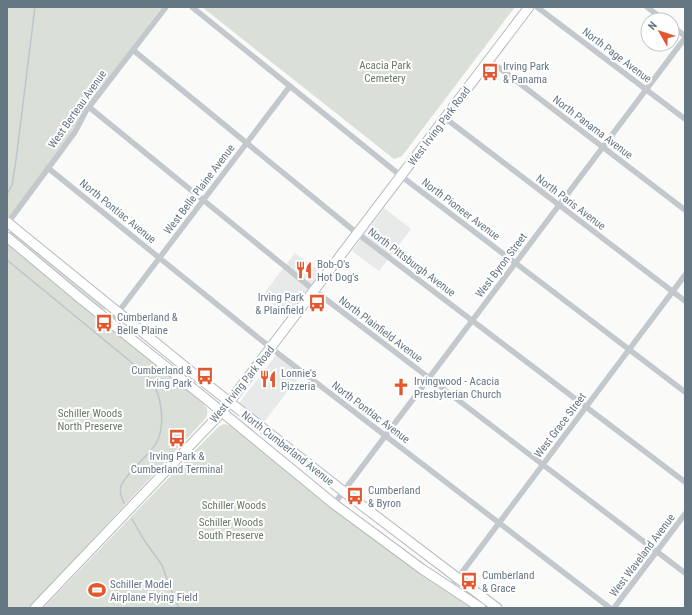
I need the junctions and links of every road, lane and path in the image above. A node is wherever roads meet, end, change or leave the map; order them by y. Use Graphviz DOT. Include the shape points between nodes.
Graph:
graph roads {
  1 [pos="166,7"];
  2 [pos="192,7"];
  3 [pos="529,7"];
  4 [pos="537,7"];
  5 [pos="685,37"];
  6 [pos="133,50"];
  7 [pos="489,60"];
  8 [pos="290,86"];
  9 [pos="646,90"];
  10 [pos="89,108"];
  11 [pos="445,118"];
  12 [pos="685,119"];
  13 [pos="247,143"];
  14 [pos="603,147"];
  15 [pos="48,168"];
  16 [pos="402,176"];
  17 [pos="203,200"];
  18 [pos="559,205"];
  19 [pos="685,210"];
  20 [pos="7,223"];
  21 [pos="358,234"];
  22 [pos="7,237"];
  23 [pos="159,258"];
  24 [pos="516,263"];
  25 [pos="685,276"];
  26 [pos="314,291"];
  27 [pos="673,292"];
  28 [pos="685,301"];
  29 [pos="118,312"];
  30 [pos="472,321"];
  31 [pos="110,322"];
  32 [pos="271,348"];
  33 [pos="630,349"];
  34 [pos="429,378"];
  35 [pos="685,392"];
  36 [pos="230,402"];
  37 [pos="586,407"];
  38 [pos="221,413"];
  39 [pos="385,436"];
  40 [pos="543,465"];
  41 [pos="685,482"];
  42 [pos="343,491"];
  43 [pos="334,504"];
  44 [pos="685,514"];
  45 [pos="499,523"];
  46 [pos="657,552"];
  47 [pos="685,573"];
  48 [pos="458,577"];
  49 [pos="451,587"];
  50 [pos="35,608"];
  51 [pos="481,608"];
  52 [pos="497,608"];
  53 [pos="610,608"];
  54 [pos="614,608"];
  1 -- 6 [label="street, West Berteau Avenue"];
  2 -- 8 [label="street, North Pioneer Avenue"];
  3 -- 7 [label="main road, West Irving Park Road"];
  4 -- 9 [label="street, North Page Avenue"];
  5 -- 9 [label="street, West Byron Street"];
  6 -- 10 [label="street, West Berteau Avenue"];
  6 -- 13 [label="street, North Pittsburgh Avenue"];
  7 -- 11 [label="main road, West Irving Park Road"];
  7 -- 14 [label="street, North Panama Avenue"];
  8 -- 13 [label="street, West Belle Plaine Avenue"];
  8 -- 16 [label="street, North Pioneer Avenue"];
  9 -- 12 [label="street, North Page Avenue"];
  9 -- 14 [label="street, West Byron Street"];
  10 -- 15 [label="street, West Berteau Avenue"];
  10 -- 17 [label="street, North Plainfield Avenue"];
  11 -- 16 [label="main road, West Irving Park Road"];
  11 -- 18 [label="street, North Paris Avenue"];
  13 -- 17 [label="street, West Belle Plaine Avenue"];
  13 -- 21 [label="street, North Pittsburgh Avenue"];
  14 -- 18 [label="street, West Byron Street"];
  14 -- 19 [label="street, North Panama Avenue"];
  15 -- 20 [label="street, West Berteau Avenue"];
  15 -- 23 [label="street, North Pontiac Avenue"];
  16 -- 21 [label="main road, West Irving Park Road"];
  16 -- 24 [label="street, North Pioneer Avenue"];
  17 -- 23 [label="street, West Belle Plaine Avenue"];
  17 -- 26 [label="street, North Plainfield Avenue"];
  18 -- 24 [label="street, West Byron Street"];
  18 -- 27 [label="street, North Paris Avenue"];
  20 -- 29 [label="main road, North Cumberland Avenue"];
  21 -- 26 [label="main road, West Irving Park Road"];
  21 -- 30 [label="street, North Pittsburgh Avenue"];
  22 -- 31 [label="main road, North Cumberland Avenue"];
  23 -- 29 [label="street, West Belle Plaine Avenue"];
  23 -- 32 [label="street, North Pontiac Avenue"];
  24 -- 30 [label="street, West Byron Street"];
  24 -- 33 [label="street, North Pioneer Avenue"];
  25 -- 27 [label="street, West Grace Street"];
  26 -- 32 [label="main road, West Irving Park Road"];
  26 -- 34 [label="street, North Plainfield Avenue"];
  27 -- 28 [label="street, North Paris Avenue"];
  27 -- 33 [label="street, West Grace Street"];
  29 -- 31 [label="street, West Belle Plaine Avenue"];
  29 -- 36 [label="main road, North Cumberland Avenue"];
  30 -- 34 [label="street, West Byron Street"];
  30 -- 37 [label="street, North Pittsburgh Avenue"];
  31 -- 38 [label="main road, North Cumberland Avenue"];
  32 -- 36 [label="main road, West Irving Park Road"];
  32 -- 39 [label="street, North Pontiac Avenue"];
  33 -- 35 [label="street, North Pioneer Avenue"];
  33 -- 37 [label="street, West Grace Street"];
  34 -- 39 [label="street, West Byron Street"];
  34 -- 40 [label="street, North Plainfield Avenue"];
  36 -- 38 [label="main road, West Irving Park Road"];
  36 -- 42 [label="main road, North Cumberland Avenue"];
  37 -- 40 [label="street, West Grace Street"];
  37 -- 41 [label="street, North Pittsburgh Avenue"];
  38 -- 43 [label="main road, North Cumberland Avenue"];
  38 -- 50 [label="main road, West Irving Park Road"];
  39 -- 42 [label="street, West Byron Street"];
  39 -- 45 [label="street, North Pontiac Avenue"];
  40 -- 45 [label="street, West Grace Street"];
  40 -- 46 [label="street, North Plainfield Avenue"];
  42 -- 43 [label="street, West Byron Street"];
  42 -- 48 [label="main road, North Cumberland Avenue"];
  43 -- 49 [label="main road, North Cumberland Avenue" via="422,569"];
  44 -- 46 [label="street, West Waveland Avenue"];
  45 -- 48 [label="street, West Grace Street"];
  45 -- 53 [label="street, North Pontiac Avenue"];
  46 -- 47 [label="street, North Plainfield Avenue"];
  46 -- 54 [label="street, West Waveland Avenue"];
  48 -- 49 [label="street, West Grace Street"];
  48 -- 52 [label="main road, North Cumberland Avenue"];
  49 -- 51 [label="main road, North Cumberland Avenue"];
}
